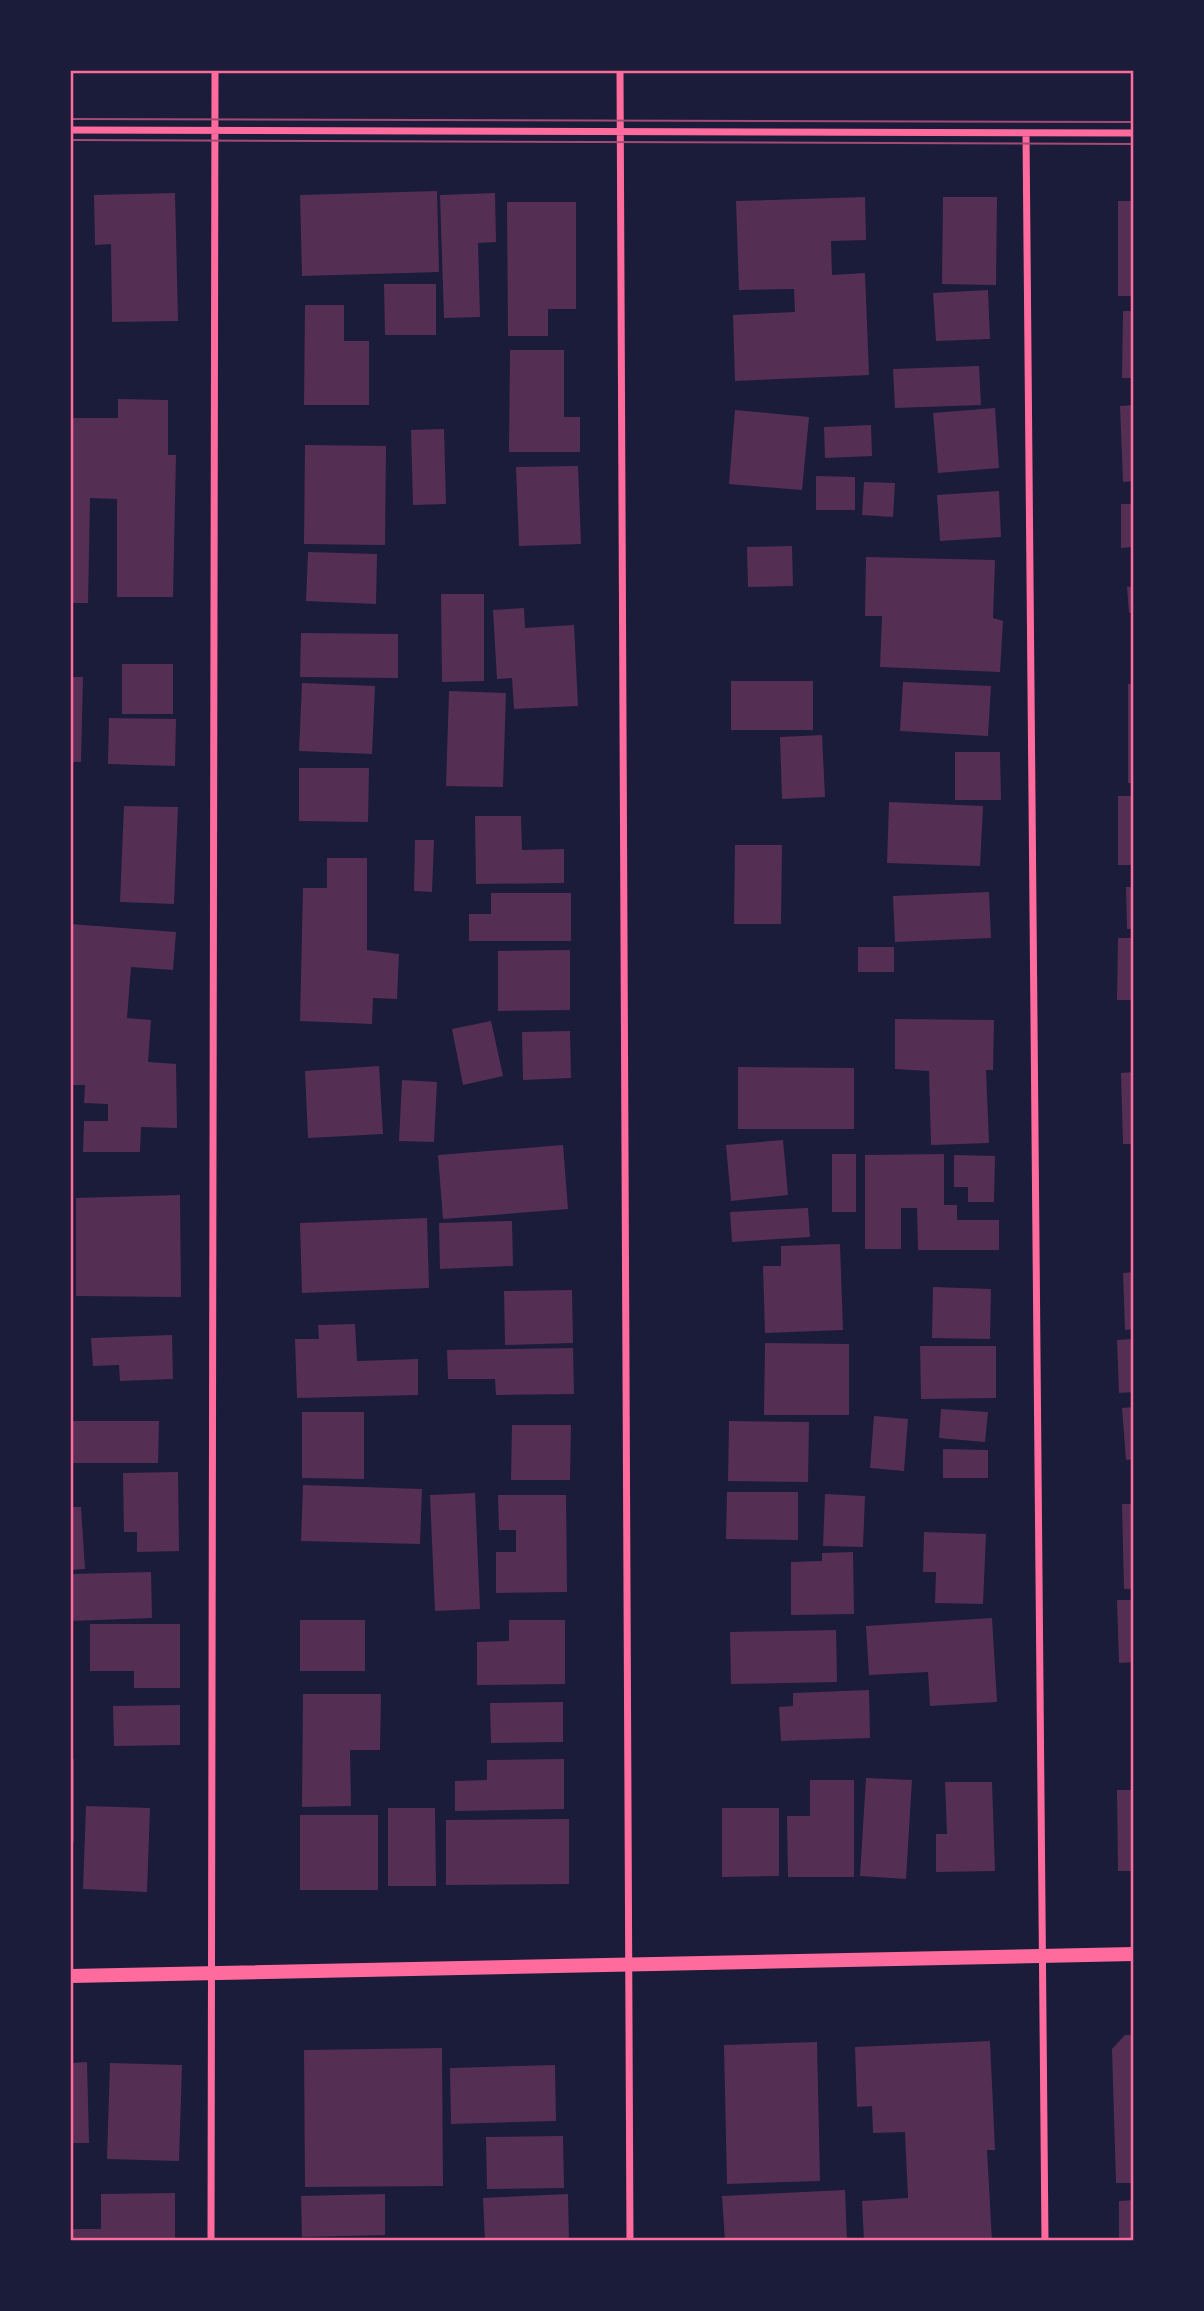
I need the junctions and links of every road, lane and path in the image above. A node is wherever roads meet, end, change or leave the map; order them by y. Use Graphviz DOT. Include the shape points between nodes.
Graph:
graph roads {
  1 [pos="215,70"];
  2 [pos="620,70"];
  3 [pos="70,130"];
  4 [pos="216,131"];
  5 [pos="620,131"];
  6 [pos="1026,133"];
  7 [pos="1134,133"];
  8 [pos="1134,1954"];
  9 [pos="1043,1956"];
  10 [pos="629,1964"];
  11 [pos="210,1973"];
  12 [pos="70,1976"];
  13 [pos="211,2241"];
  14 [pos="630,2241"];
  15 [pos="1045,2241"];
  1 -- 4 [label="street"];
  2 -- 5 [label="street"];
  3 -- 4 [label="street"];
  4 -- 5 [label="street"];
  4 -- 11 [label="street"];
  5 -- 6 [label="street"];
  5 -- 10 [label="street"];
  6 -- 7 [label="street"];
  6 -- 9 [label="street"];
  8 -- 9 [label="main road"];
  9 -- 10 [label="main road"];
  9 -- 15 [label="street"];
  10 -- 11 [label="main road"];
  10 -- 14 [label="street"];
  11 -- 12 [label="main road"];
  11 -- 13 [label="street"];
}
